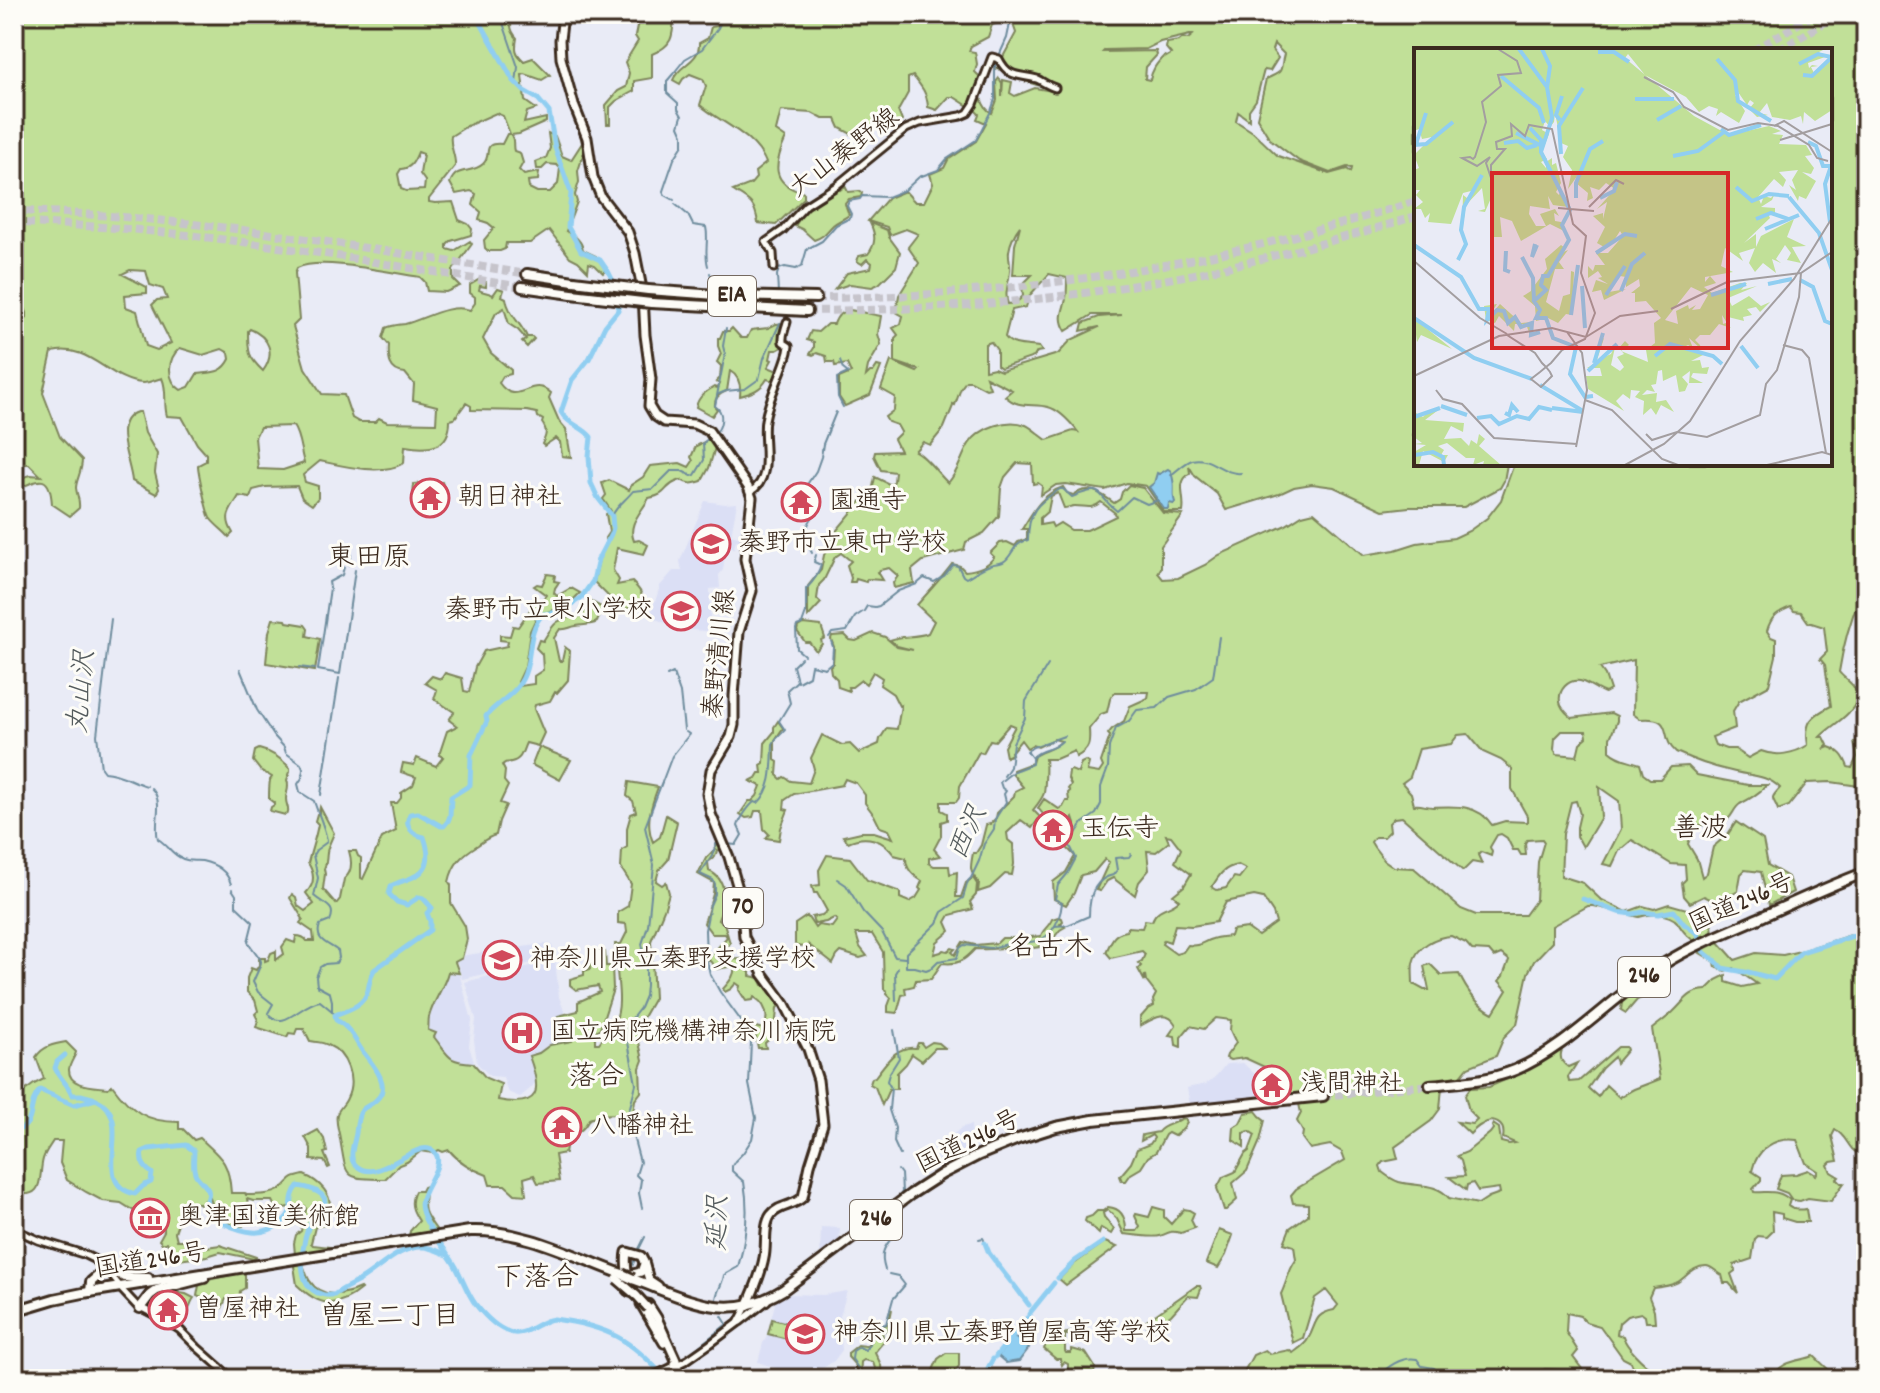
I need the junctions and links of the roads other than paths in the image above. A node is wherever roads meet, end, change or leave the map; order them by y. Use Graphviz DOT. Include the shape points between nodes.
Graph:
graph roads {
  1 [pos="564,14"];
  2 [pos="1055,88"];
  3 [pos="774,268"];
  4 [pos="527,274"];
  5 [pos="522,287"];
  6 [pos="816,298"];
  7 [pos="807,311"];
  8 [pos="787,322"];
  9 [pos="750,492"];
  10 [pos="1866,872"];
  11 [pos="1430,1085"];
  12 [pos="1323,1096"];
  13 [pos="14,1229"];
  14 [pos="574,1256"];
  15 [pos="643,1260"];
  16 [pos="106,1269"];
  17 [pos="232,1270"];
  18 [pos="621,1273"];
  19 [pos="188,1276"];
  20 [pos="630,1282"];
  21 [pos="665,1290"];
  22 [pos="90,1292"];
  23 [pos="771,1298"];
  24 [pos="747,1306"];
  25 [pos="140,1308"];
  26 [pos="14,1311"];
  27 [pos="738,1323"];
  28 [pos="664,1343"];
  29 [pos="677,1365"];
  30 [pos="650,1378"];
  31 [pos="233,1379"];
  32 [pos="684,1379"];
  1 -- 9 [label="main road" via="561,58 596,186 634,248 651,375 649,406 661,420 701,426 714,436"];
  2 -- 3 [label="main road, 大山秦野線" via="1016,76 992,57 968,113 906,129 766,242"];
  4 -- 6 [label="highway, E1A, bridge" via="648,290"];
  5 -- 7 [label="highway, E1A, bridge" via="651,303"];
  8 -- 9 [label="main road" via="783,342 788,352 765,419 764,473"];
  9 -- 24 [label="main road, 秦野清川線 / 70" via="745,566 752,595 739,632 734,725 711,770 707,794 742,903 743,935 808,1049 823,1124 805,1194 769,1218 763,1264"];
  10 -- 11 [label="highway, 国道246号 / 246" via="1676,957 1530,1063 1489,1078"];
  12 -- 23 [label="highway, 国道246号 / 246" via="1093,1120 1018,1139 934,1179"];
  13 -- 16 [label="main road" via="87,1256"];
  14 -- 17 [label="highway, 国道246号 / 246" via="529,1239 482,1231"];
  14 -- 18 [label="main road"];
  14 -- 18 [label="highway, 国道246号 / 246"];
  15 -- 18 [label="main road" via="630,1258"];
  15 -- 20 [label="main road" via="643,1269"];
  15 -- 21 [label="main road" via="649,1280"];
  16 -- 19 [label="highway" via="132,1279"];
  16 -- 22 [label="highway" via="91,1282"];
  16 -- 25 [label="main road"];
  17 -- 19 [label="highway, 国道246号 / 246"];
  17 -- 25 [label="highway" via="157,1290"];
  18 -- 20 [label="highway, 国道246号 / 246, bridge"];
  18 -- 28 [label="main road, bridge" via="648,1308"];
  19 -- 22 [label="highway, 国道246号 / 246"];
  20 -- 21 [label="highway, 国道246号 / 246"];
  20 -- 28 [label="main road"];
  20 -- 29 [label="main road" via="653,1311"];
  21 -- 24 [label="highway, 国道246号 / 246" via="715,1307"];
  22 -- 26 [label="highway, 国道246号 / 246"];
  23 -- 24 [label="highway, 国道246号 / 246"];
  23 -- 27 [label="main road"];
  24 -- 27 [label="main road"];
  25 -- 31 [label="main road" via="175,1326"];
  27 -- 29 [label="main road"];
  28 -- 29 [label="main road"];
  29 -- 30 [label="main road"];
  29 -- 32 [label="main road"];
}
